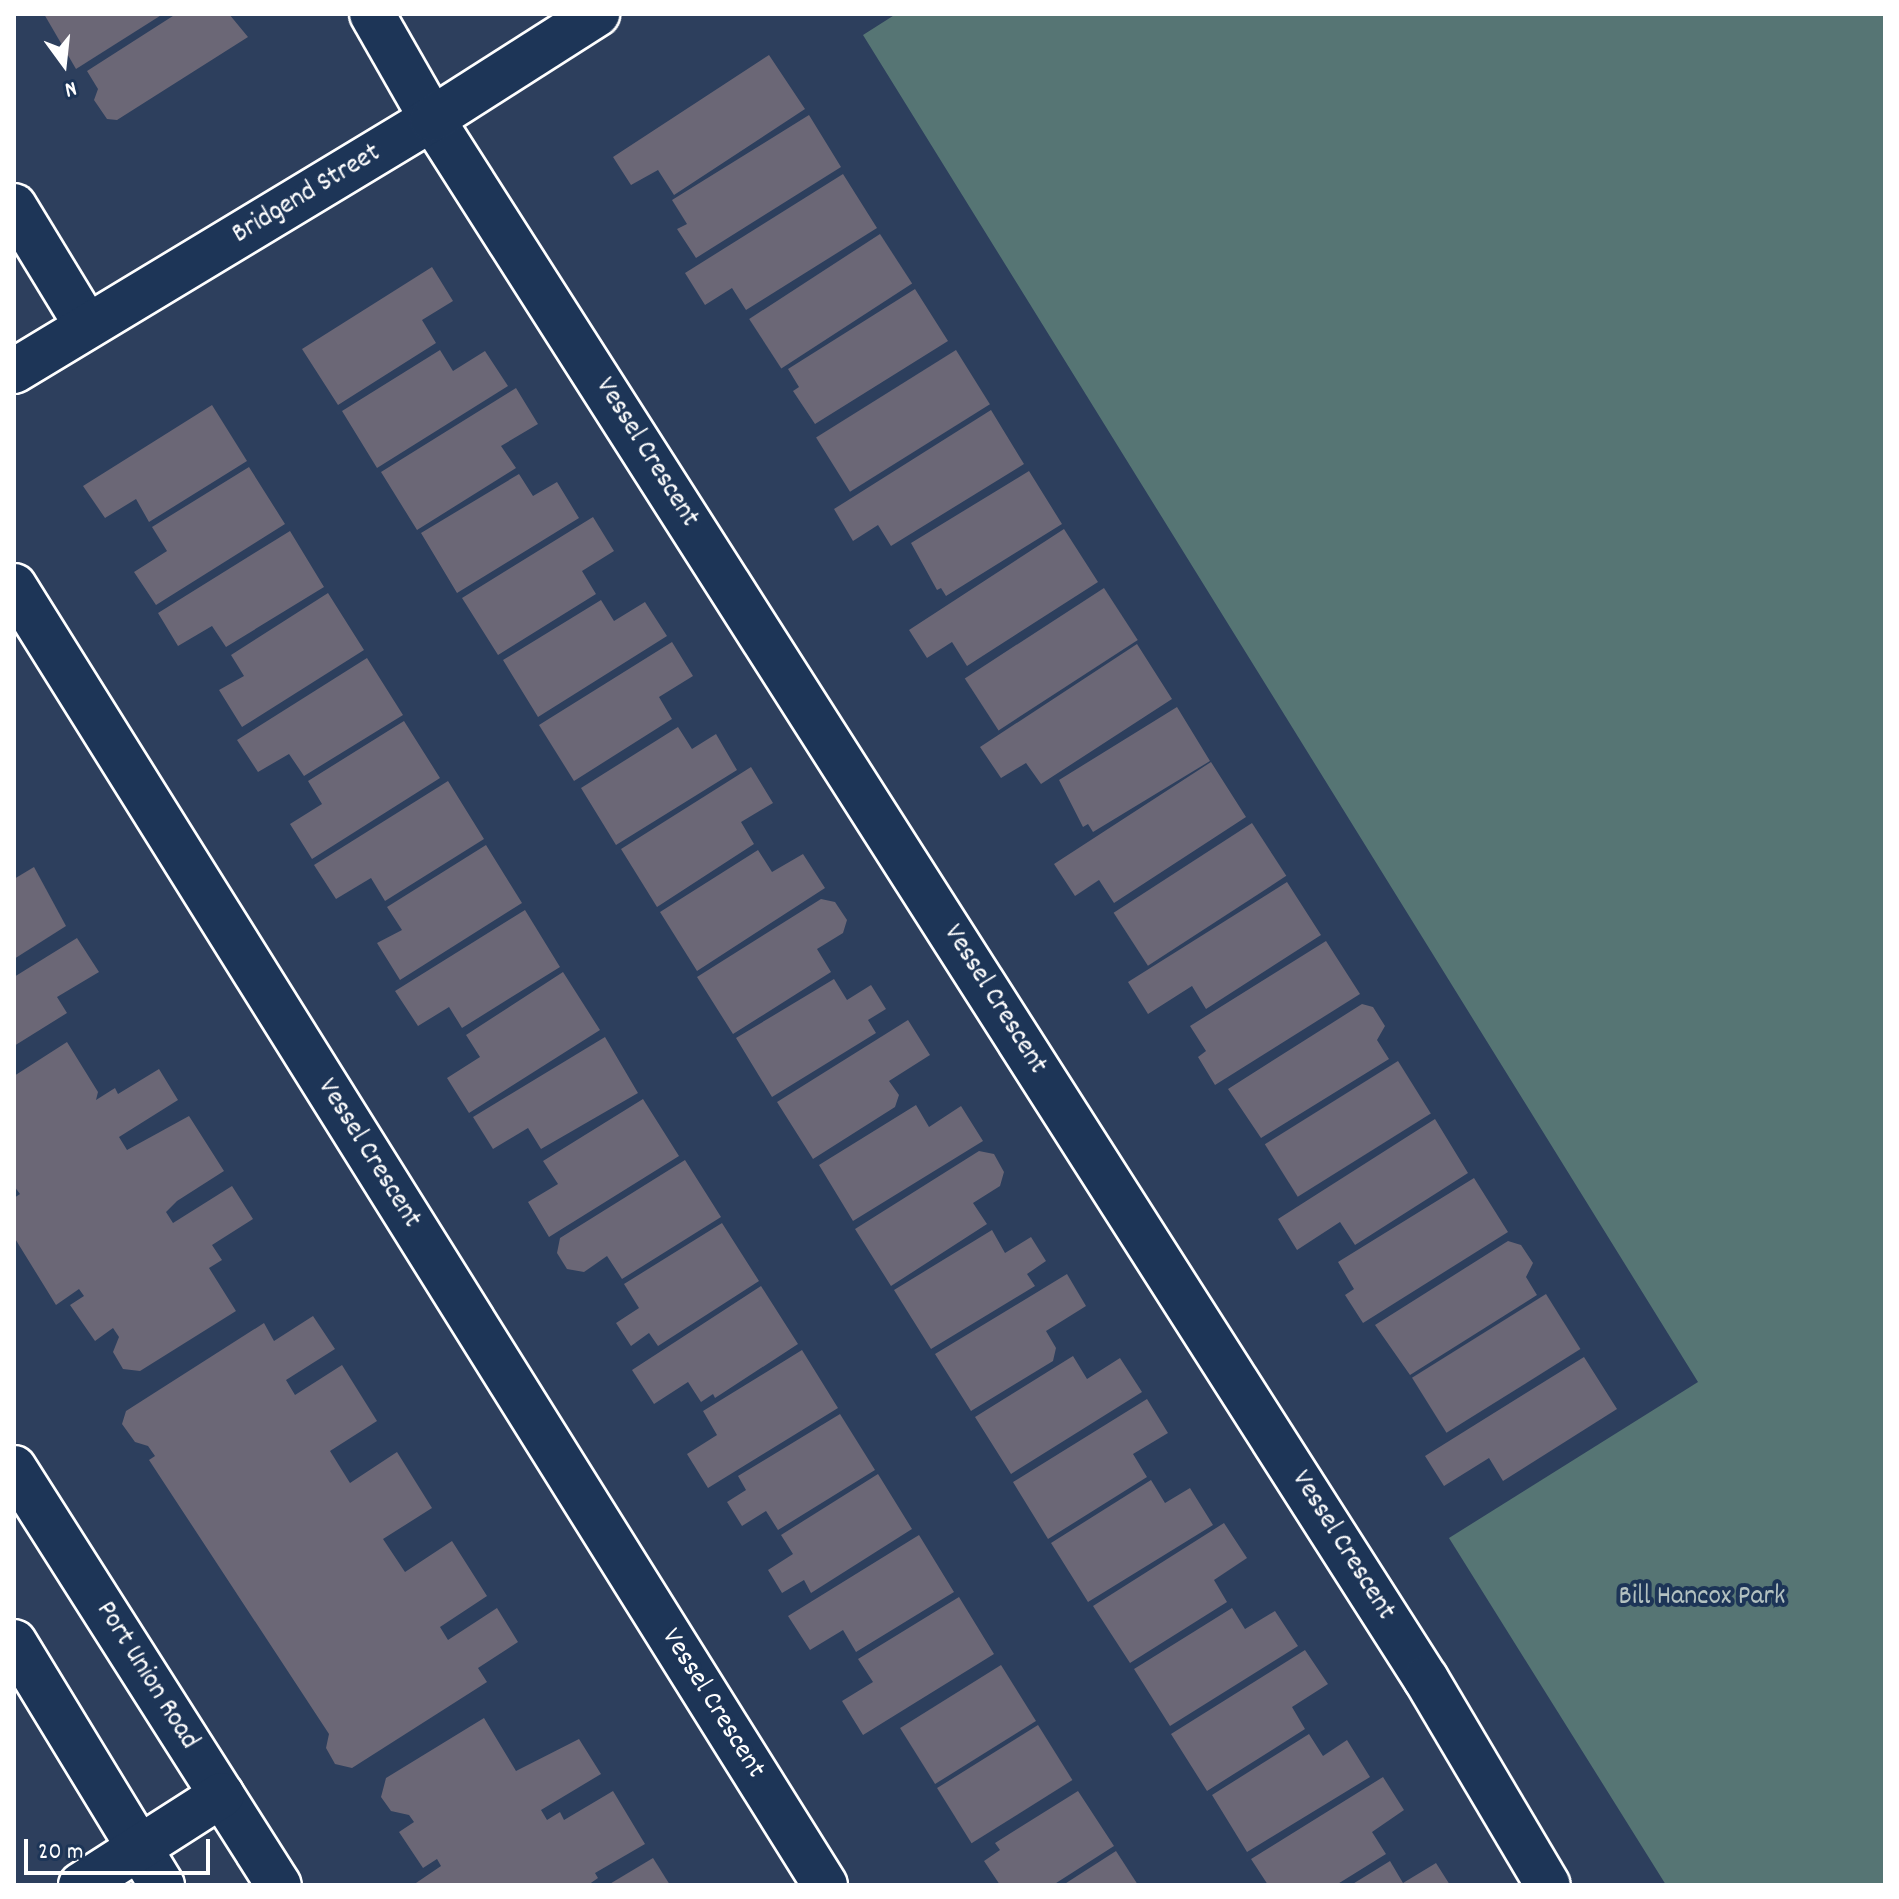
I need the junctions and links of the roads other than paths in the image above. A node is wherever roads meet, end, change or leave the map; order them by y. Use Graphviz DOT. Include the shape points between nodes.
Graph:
graph roads {
  1 [pos="372,14"];
  2 [pos="597,14"];
  3 [pos="432,119"];
  4 [pos="14,206"];
  5 [pos="87,326"];
  6 [pos="14,371"];
  7 [pos="14,586"];
  8 [pos="14,1468"];
  9 [pos="14,1642"];
  10 [pos="222,1795"];
  11 [pos="139,1848"];
  12 [pos="81,1885"];
  13 [pos="162,1885"];
  14 [pos="279,1885"];
  15 [pos="825,1885"];
  16 [pos="1548,1885"];
  1 -- 3 [label="street, Vessel Crescent"];
  2 -- 3 [label="street, Bridgend Street"];
  3 -- 5 [label="street, Bridgend Street"];
  3 -- 16 [label="street, Vessel Crescent" via="1426,1679"];
  4 -- 5 [label="street"];
  5 -- 6 [label="street, Bridgend Street"];
  7 -- 15 [label="street, Vessel Crescent"];
  8 -- 10 [label="street, Port Union Road"];
  9 -- 11 [label="street"];
  10 -- 11 [label="street"];
  10 -- 14 [label="street, Port Union Road"];
  11 -- 12 [label="street"];
  11 -- 13 [label="street"];
}
